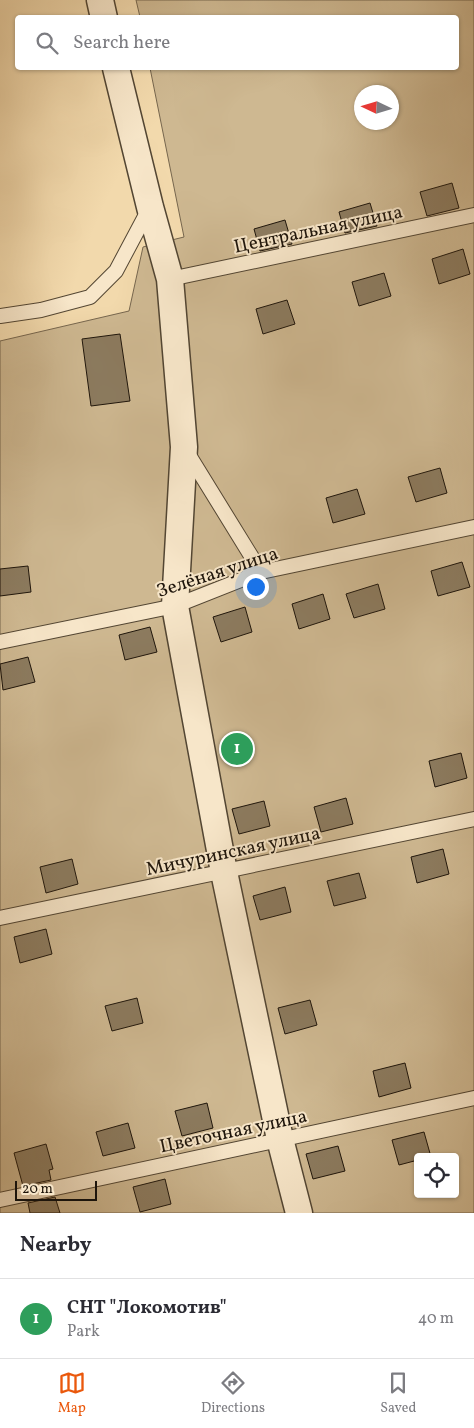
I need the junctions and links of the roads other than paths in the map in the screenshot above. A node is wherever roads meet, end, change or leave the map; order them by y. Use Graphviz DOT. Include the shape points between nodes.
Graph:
graph roads {
  1 [pos="100,0"];
  2 [pos="103,15"];
  3 [pos="116,70"];
  4 [pos="150,207"];
  5 [pos="474,214"];
  6 [pos="170,278"];
  7 [pos="0,316"];
  8 [pos="184,447"];
  9 [pos="474,527"];
  10 [pos="261,572"];
  11 [pos="175,606"];
  12 [pos="0,642"];
  13 [pos="474,819"];
  14 [pos="224,872"];
  15 [pos="0,918"];
  16 [pos="474,1098"];
  17 [pos="280,1139"];
  18 [pos="0,1200"];
  19 [pos="299,1213"];
  1 -- 2 [label="street"];
  3 -- 4 [label="street"];
  4 -- 6 [label="street"];
  4 -- 7 [label="lane" via="116,271 90,297 41,310"];
  5 -- 6 [label="lane, Центральная улица"];
  6 -- 8 [label="street"];
  8 -- 10 [label="lane"];
  8 -- 11 [label="street"];
  9 -- 10 [label="lane, Зелёная улица"];
  10 -- 11 [label="lane, Зелёная улица"];
  11 -- 12 [label="lane, Зелёная улица"];
  11 -- 14 [label="street"];
  13 -- 14 [label="lane, Мичуринская улица"];
  14 -- 15 [label="lane, Мичуринская улица"];
  14 -- 17 [label="street"];
  16 -- 17 [label="lane, Цветочная улица"];
  17 -- 18 [label="lane, Цветочная улица"];
  17 -- 19 [label="street"];
}
